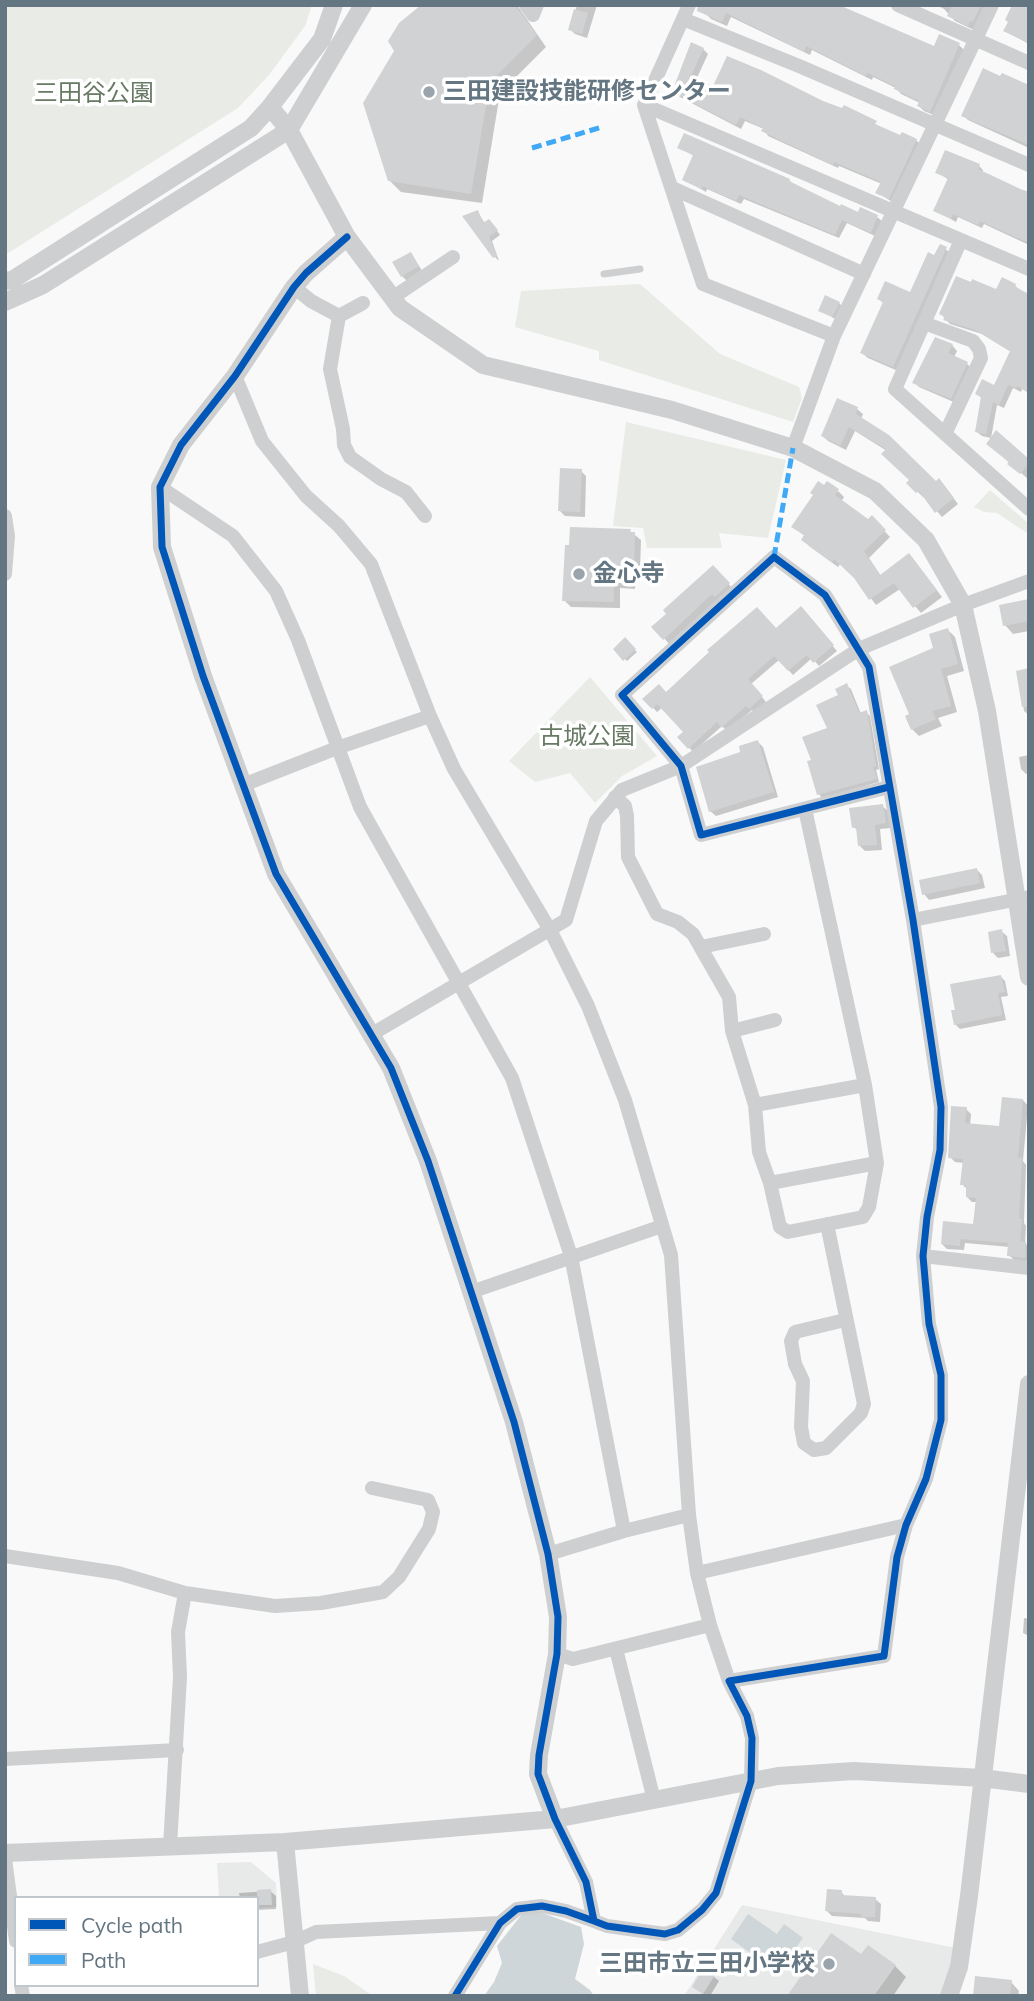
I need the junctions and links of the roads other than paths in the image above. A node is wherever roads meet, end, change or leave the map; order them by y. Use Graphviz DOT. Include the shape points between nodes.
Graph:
graph roads {
  1 [pos="334,5"];
  2 [pos="363,5"];
  3 [pos="526,5"];
  4 [pos="537,5"];
  5 [pos="898,5"];
  6 [pos="992,5"];
  7 [pos="686,12"];
  8 [pos="976,40"];
  9 [pos="1029,63"];
  10 [pos="644,105"];
  11 [pos="270,107"];
  12 [pos="935,125"];
  13 [pos="289,130"];
  14 [pos="1029,164"];
  15 [pos="671,188"];
  16 [pos="893,211"];
  17 [pos="348,237"];
  18 [pos="961,240"];
  19 [pos="453,257"];
  20 [pos="640,269"];
  21 [pos="1029,269"];
  22 [pos="604,274"];
  23 [pos="864,274"];
  24 [pos="5,281"];
  25 [pos="294,288"];
  26 [pos="392,298"];
  27 [pos="5,302"];
  28 [pos="363,303"];
  29 [pos="339,316"];
  30 [pos="924,323"];
  31 [pos="834,336"];
  32 [pos="235,376"];
  33 [pos="946,434"];
  34 [pos="793,448"];
  35 [pos="160,487"];
  36 [pos="1029,509"];
  37 [pos="5,516"];
  38 [pos="425,516"];
  39 [pos="5,574"];
  40 [pos="1029,581"];
  41 [pos="962,605"];
  42 [pos="859,649"];
  43 [pos="429,716"];
  44 [pos="337,748"];
  45 [pos="681,766"];
  46 [pos="243,785"];
  47 [pos="889,787"];
  48 [pos="615,797"];
  49 [pos="804,808"];
  50 [pos="1023,898"];
  51 [pos="912,920"];
  52 [pos="550,930"];
  53 [pos="764,934"];
  54 [pos="701,947"];
  55 [pos="1029,977"];
  56 [pos="458,983"];
  57 [pos="775,1020"];
  58 [pos="732,1031"];
  59 [pos="372,1034"];
  60 [pos="865,1085"];
  61 [pos="755,1105"];
  62 [pos="877,1163"];
  63 [pos="770,1183"];
  64 [pos="827,1224"];
  65 [pos="662,1226"];
  66 [pos="571,1256"];
  67 [pos="923,1256"];
  68 [pos="1029,1268"];
  69 [pos="471,1292"];
  70 [pos="845,1320"];
  71 [pos="1029,1384"];
  72 [pos="372,1489"];
  73 [pos="689,1515"];
  74 [pos="1020,1518"];
  75 [pos="906,1525"];
  76 [pos="624,1531"];
  77 [pos="548,1554"];
  78 [pos="5,1556"];
  79 [pos="697,1573"];
  80 [pos="185,1592"];
  81 [pos="710,1625"];
  82 [pos="616,1649"];
  83 [pos="557,1654"];
  84 [pos="730,1681"];
  85 [pos="177,1750"];
  86 [pos="5,1759"];
  87 [pos="982,1778"];
  88 [pos="751,1781"];
  89 [pos="1029,1784"];
  90 [pos="654,1800"];
  91 [pos="555,1819"];
  92 [pos="285,1842"];
  93 [pos="170,1846"];
  94 [pos="5,1853"];
  95 [pos="5,1859"];
  96 [pos="594,1920"];
  97 [pos="500,1923"];
  98 [pos="14,1926"];
  99 [pos="294,1942"];
  100 [pos="259,1951"];
  101 [pos="300,1996"];
  102 [pos="455,1996"];
  103 [pos="949,1996"];
  1 -- 11 [label="street" via="322,39"];
  2 -- 13 [label="street"];
  3 -- 4 [label="street" via="533,15"];
  5 -- 8 [label="street"];
  6 -- 8 [label="street"];
  7 -- 10 [label="street"];
  7 -- 12 [label="street"];
  8 -- 9 [label="street"];
  8 -- 12 [label="street"];
  10 -- 15 [label="street"];
  10 -- 16 [label="street"];
  11 -- 13 [label="street"];
  11 -- 24 [label="street" via="251,128"];
  12 -- 14 [label="street"];
  12 -- 16 [label="street"];
  13 -- 17 [label="street"];
  13 -- 27 [label="street" via="43,285"];
  15 -- 23 [label="street"];
  15 -- 31 [label="street" via="703,284"];
  16 -- 18 [label="street"];
  16 -- 23 [label="street"];
  17 -- 25 [label="street"];
  17 -- 26 [label="street"];
  18 -- 21 [label="street"];
  18 -- 30 [label="street"];
  19 -- 26 [label="street"];
  20 -- 22 [label="lane"];
  23 -- 31 [label="street"];
  25 -- 29 [label="street"];
  25 -- 32 [label="street"];
  26 -- 34 [label="street" via="483,365 672,410"];
  28 -- 29 [label="street"];
  29 -- 38 [label="street" via="330,369 344,444 350,457 406,492"];
  30 -- 33 [label="street" via="895,388"];
  30 -- 33 [label="street" via="973,341 981,358"];
  31 -- 34 [label="street"];
  32 -- 35 [label="street" via="181,445"];
  32 -- 43 [label="street" via="262,441 306,496 371,564"];
  33 -- 36 [label="street"];
  34 -- 41 [label="street" via="874,491 926,540"];
  35 -- 44 [label="street" via="233,536 276,591"];
  35 -- 46 [label="street" via="162,547"];
  37 -- 39 [label="street"];
  40 -- 41 [label="street"];
  41 -- 42 [label="street"];
  41 -- 50 [label="street"];
  42 -- 45 [label="street"];
  42 -- 45 [label="street" via="825,595 774,557 622,695"];
  42 -- 47 [label="street" via="869,667"];
  43 -- 44 [label="street"];
  43 -- 52 [label="street" via="454,769"];
  44 -- 46 [label="street"];
  44 -- 56 [label="street" via="360,807"];
  45 -- 48 [label="street" via="640,781"];
  45 -- 49 [label="street" via="701,835"];
  46 -- 59 [label="street" via="276,874"];
  47 -- 49 [label="street"];
  47 -- 51 [label="street"];
  48 -- 52 [label="street" via="596,821 566,920"];
  48 -- 54 [label="street" via="625,806 628,857 657,914 678,922 694,934"];
  49 -- 60 [label="street"];
  50 -- 51 [label="street"];
  50 -- 55 [label="street"];
  51 -- 67 [label="street" via="941,1107 940,1150"];
  52 -- 56 [label="street"];
  52 -- 65 [label="street" via="588,1006 625,1100"];
  53 -- 54 [label="street"];
  54 -- 58 [label="street" via="729,997"];
  56 -- 59 [label="street"];
  56 -- 66 [label="street" via="512,1078"];
  57 -- 58 [label="street"];
  58 -- 61 [label="street"];
  59 -- 69 [label="street" via="391,1068 428,1161"];
  60 -- 61 [label="street"];
  60 -- 62 [label="street"];
  61 -- 63 [label="street" via="759,1152"];
  62 -- 63 [label="street"];
  62 -- 64 [label="street" via="863,1217"];
  63 -- 64 [label="street" via="780,1227 788,1232"];
  64 -- 70 [label="street"];
  65 -- 66 [label="street"];
  65 -- 73 [label="street" via="671,1255"];
  66 -- 69 [label="street"];
  66 -- 76 [label="street"];
  67 -- 68 [label="street"];
  67 -- 75 [label="street" via="929,1324 941,1375 941,1420 926,1479"];
  69 -- 77 [label="street" via="514,1422"];
  70 -- 70 [label="street" via="864,1404 861,1413 826,1448 814,1450 804,1443 803,1381 791,1341 795,1332"];
  71 -- 74 [label="street"];
  72 -- 80 [label="street" via="428,1500 433,1512 429,1530 399,1577 383,1592 275,1606"];
  73 -- 76 [label="street"];
  73 -- 79 [label="street"];
  74 -- 87 [label="street"];
  75 -- 79 [label="street"];
  75 -- 84 [label="street" via="897,1557 884,1657"];
  76 -- 77 [label="street"];
  77 -- 83 [label="street" via="558,1617"];
  78 -- 80 [label="street" via="118,1573"];
  79 -- 81 [label="street"];
  80 -- 85 [label="street" via="178,1632"];
  81 -- 82 [label="street"];
  81 -- 84 [label="street"];
  82 -- 83 [label="street" via="573,1659"];
  82 -- 90 [label="street"];
  83 -- 91 [label="street" via="538,1774"];
  84 -- 88 [label="street" via="752,1738"];
  85 -- 86 [label="street"];
  85 -- 93 [label="street"];
  87 -- 88 [label="street" via="853,1771"];
  87 -- 89 [label="street"];
  87 -- 103 [label="street" via="964,1931"];
  88 -- 90 [label="street"];
  88 -- 96 [label="street" via="716,1893 702,1910 678,1930 665,1934"];
  90 -- 91 [label="street"];
  91 -- 92 [label="street"];
  91 -- 96 [label="street" via="586,1882"];
  92 -- 93 [label="street"];
  92 -- 99 [label="street"];
  93 -- 94 [label="street"];
  95 -- 98 [label="street"];
  96 -- 97 [label="street" via="542,1906 517,1909"];
  97 -- 99 [label="street" via="316,1931"];
  97 -- 102 [label="street"];
  99 -- 100 [label="street"];
  99 -- 101 [label="street"];
}
